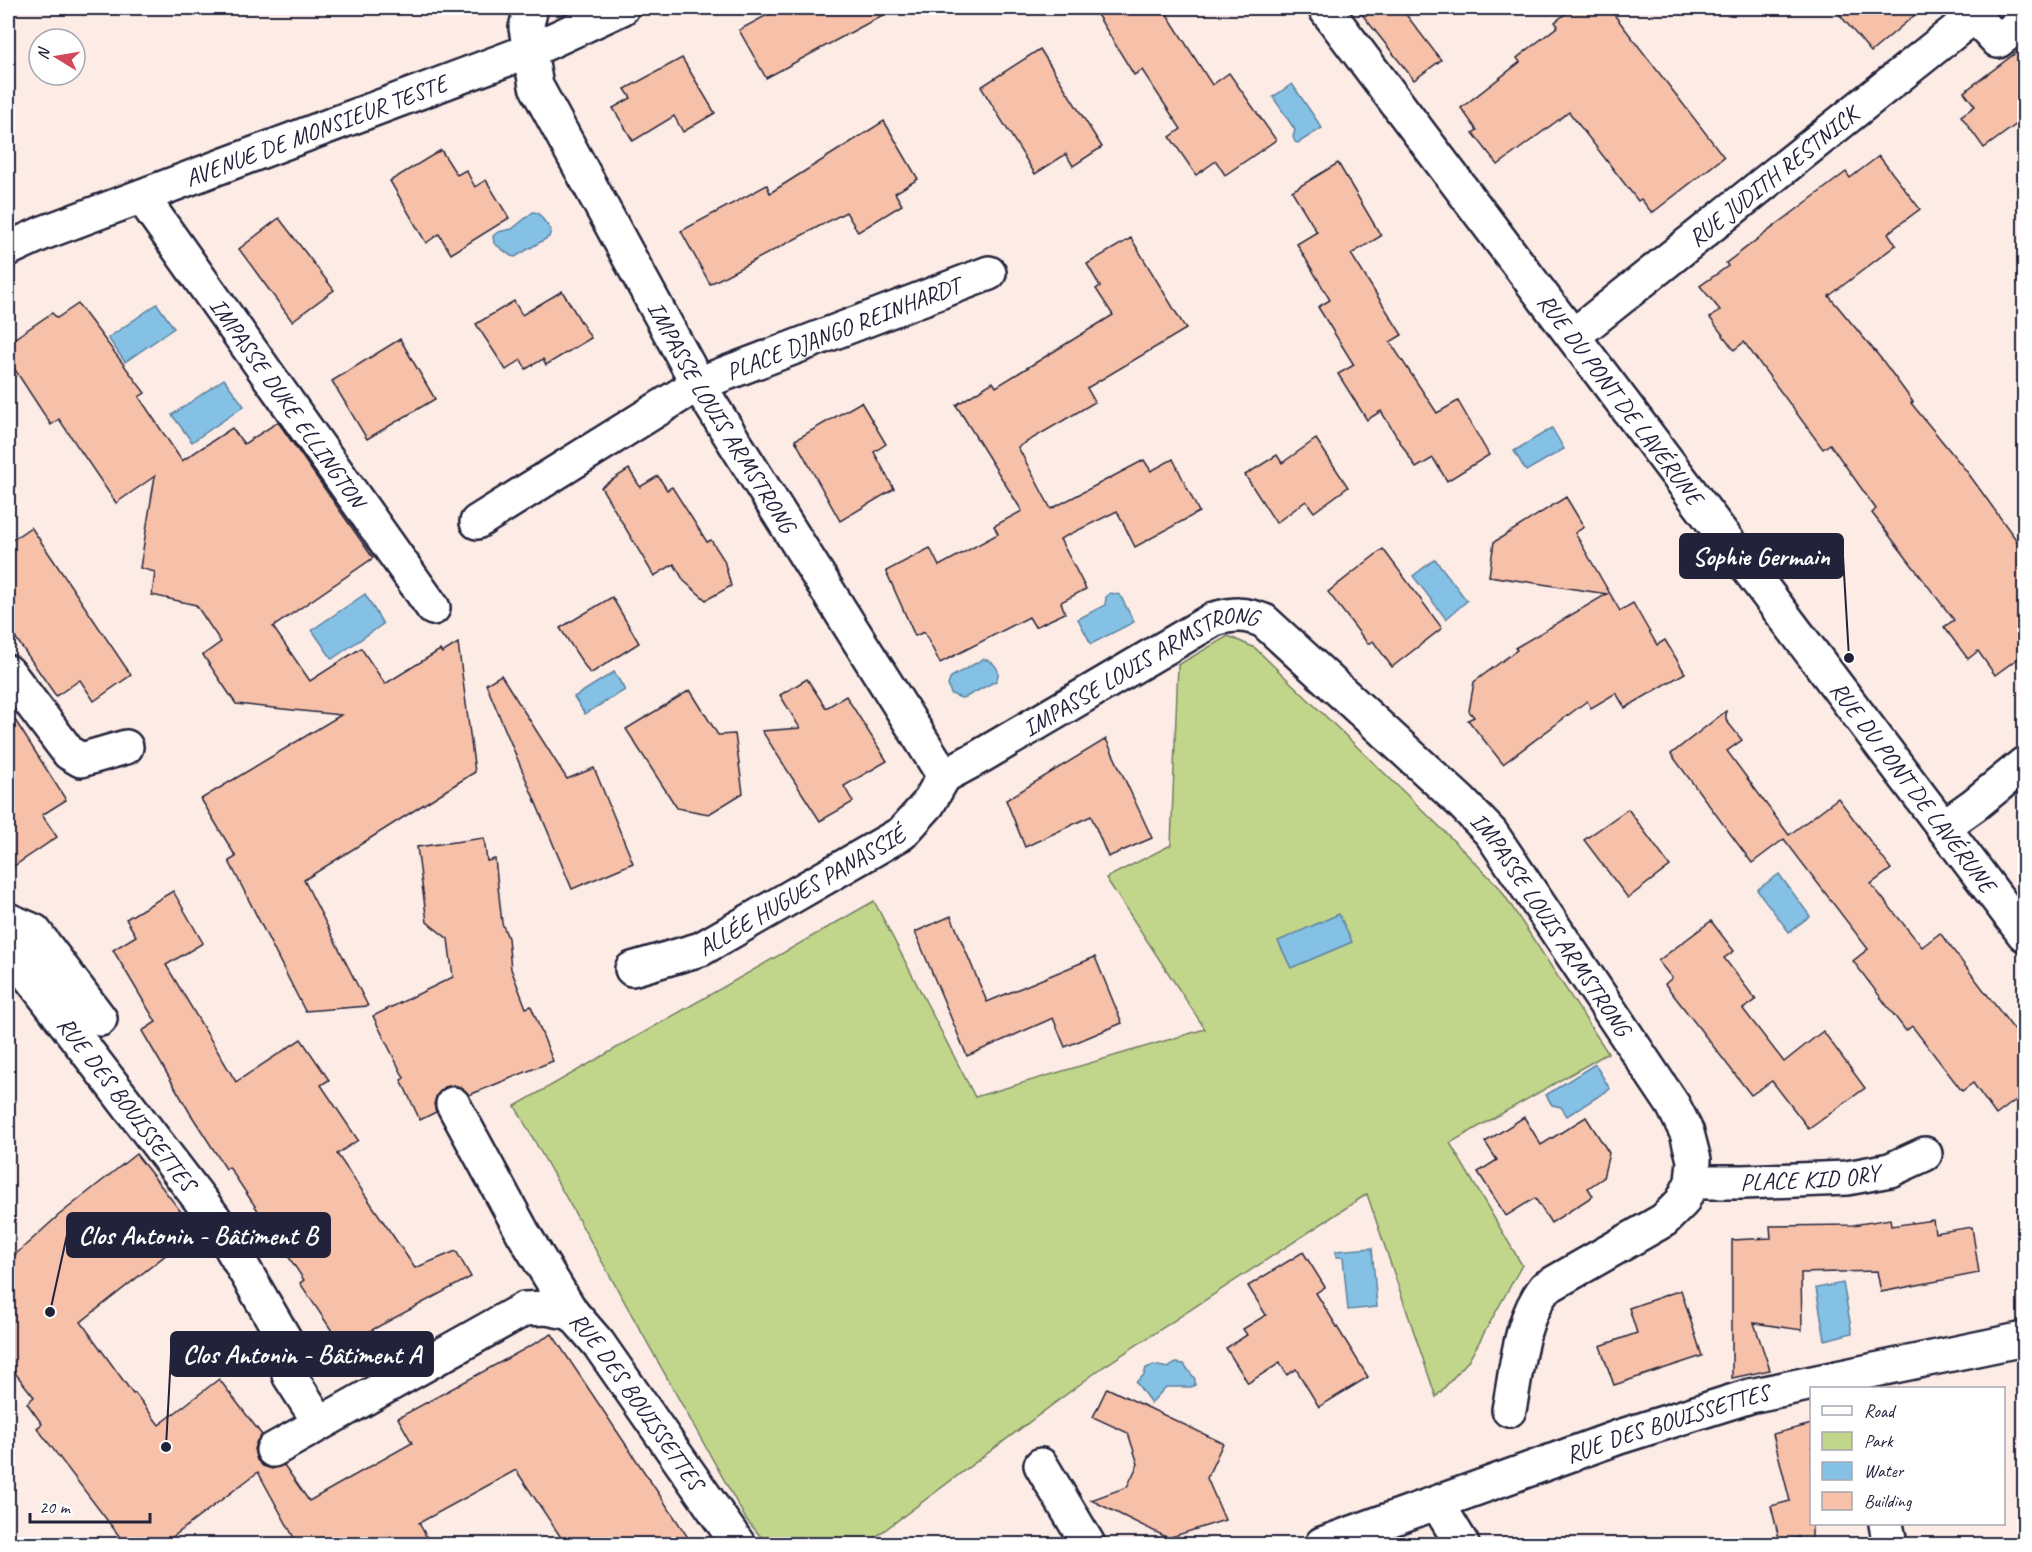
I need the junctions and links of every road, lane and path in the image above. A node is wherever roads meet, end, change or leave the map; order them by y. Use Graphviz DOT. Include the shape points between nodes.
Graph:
graph roads {
  1 [pos="622,8"];
  2 [pos="1325,8"];
  3 [pos="524,11"];
  4 [pos="1971,12"];
  5 [pos="2025,21"];
  6 [pos="530,51"];
  7 [pos="142,197"];
  8 [pos="8,249"];
  9 [pos="989,273"];
  10 [pos="1573,336"];
  11 [pos="698,384"];
  12 [pos="477,522"];
  13 [pos="434,608"];
  14 [pos="8,672"];
  15 [pos="126,747"];
  16 [pos="2025,764"];
  17 [pos="944,776"];
  18 [pos="1943,827"];
  19 [pos="8,920"];
  20 [pos="2025,934"];
  21 [pos="8,948"];
  22 [pos="632,969"];
  23 [pos="100,1019"];
  24 [pos="453,1104"];
  25 [pos="1925,1154"];
  26 [pos="1692,1182"];
  27 [pos="572,1313"];
  28 [pos="2025,1340"];
  29 [pos="1861,1381"];
  30 [pos="1817,1387"];
  31 [pos="1810,1388"];
  32 [pos="1509,1410"];
  33 [pos="320,1423"];
  34 [pos="273,1450"];
  35 [pos="1041,1466"];
  36 [pos="1437,1503"];
  37 [pos="1887,1525"];
  38 [pos="738,1545"];
  39 [pos="1088,1545"];
  40 [pos="1322,1545"];
  41 [pos="1462,1545"];
  42 [pos="1890,1545"];
  1 -- 6 [label="street, AVENUE DE MONSIEUR TESTE"];
  2 -- 10 [label="street, RUE DU PONT DE LAVÉRUNE"];
  3 -- 6 [label="street, IMPASSE LOUIS ARMSTRONG"];
  4 -- 5 [label="street" via="1998,41"];
  4 -- 10 [label="street, RUE JUDITH RESTNICK"];
  6 -- 7 [label="street, AVENUE DE MONSIEUR TESTE"];
  6 -- 11 [label="street, IMPASSE LOUIS ARMSTRONG" via="536,86"];
  7 -- 8 [label="street, AVENUE DE MONSIEUR TESTE"];
  7 -- 13 [label="street, IMPASSE DUKE ELLINGTON"];
  9 -- 11 [label="street, PLACE DJANGO REINHARDT"];
  10 -- 18 [label="street, RUE DU PONT DE LAVÉRUNE"];
  11 -- 12 [label="street, PLACE DJANGO REINHARDT"];
  11 -- 17 [label="street, IMPASSE LOUIS ARMSTRONG"];
  14 -- 15 [label="street" via="69,753 81,759"];
  16 -- 18 [label="street"];
  17 -- 22 [label="street, ALLÉE HUGUES PANASSIÉ" via="928,804 902,834 701,949"];
  17 -- 26 [label="street, IMPASSE LOUIS ARMSTRONG" via="1214,619 1249,615 1264,621 1491,833 1673,1105 1688,1133 1694,1160"];
  18 -- 20 [label="street, RUE DU PONT DE LAVÉRUNE"];
  19 -- 23 [label="street" via="34,931"];
  21 -- 33 [label="street, RUE DES BOUISSETTES" via="214,1218 290,1348 289,1375"];
  24 -- 27 [label="street"];
  25 -- 26 [label="street, PLACE KID ORY" via="1890,1170 1847,1178"];
  26 -- 32 [label="street" via="1682,1202 1664,1220 1545,1288 1534,1302 1523,1339"];
  27 -- 33 [label="street, RUE DES BOUISSETTES" via="524,1309"];
  27 -- 38 [label="street, RUE DES BOUISSETTES" via="619,1372"];
  28 -- 29 [label="street, RUE DES BOUISSETTES"];
  29 -- 30 [label="street, RUE DES BOUISSETTES"];
  31 -- 36 [label="street, RUE DES BOUISSETTES" via="1750,1396 1619,1437"];
  33 -- 34 [label="street, RUE DES BOUISSETTES"];
  35 -- 39 [label="street"];
  36 -- 40 [label="street, RUE DES BOUISSETTES"];
  36 -- 41 [label="street"];
  37 -- 42 [label="street"];
}
